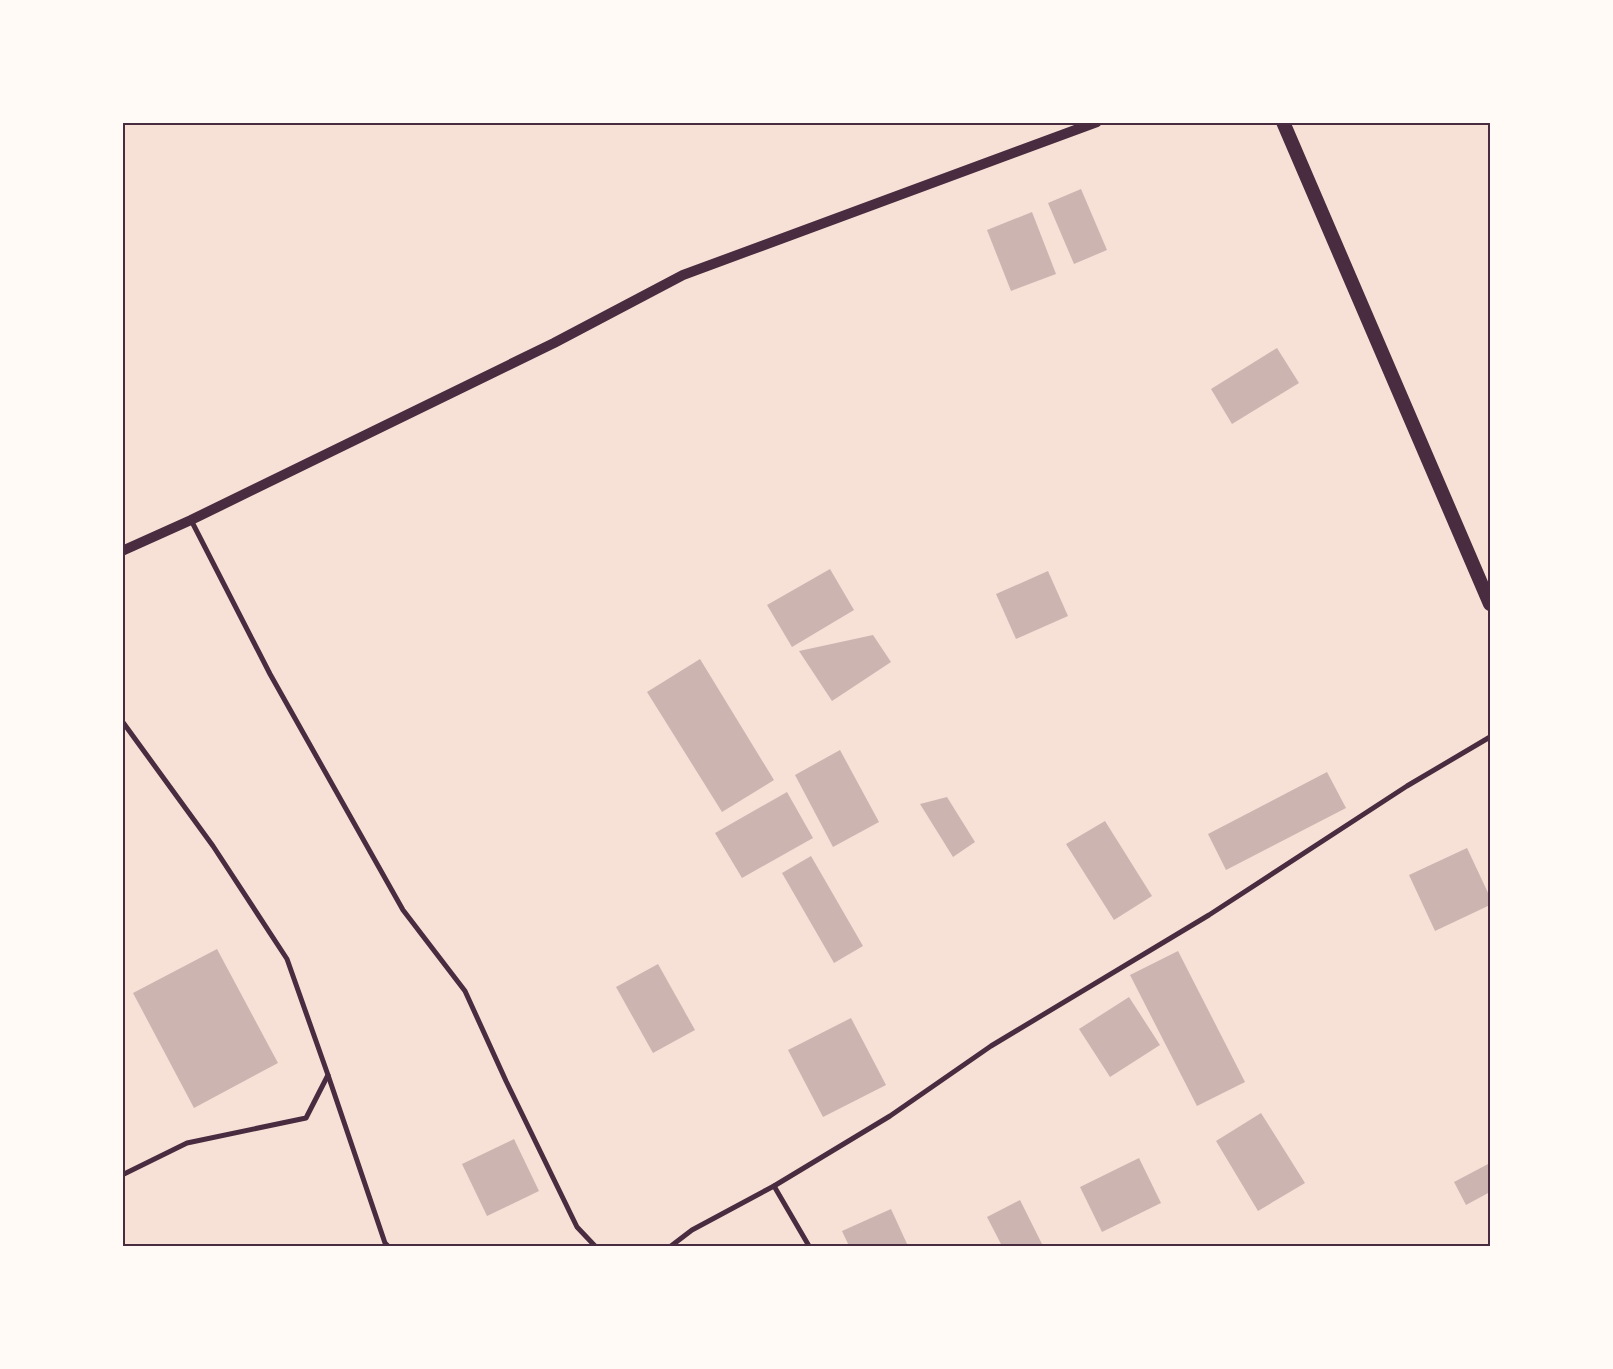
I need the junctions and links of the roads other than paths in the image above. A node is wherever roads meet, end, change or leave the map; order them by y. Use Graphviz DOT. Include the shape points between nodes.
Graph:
graph roads {
  1 [pos="1097,122"];
  2 [pos="1283,122"];
  3 [pos="191,520"];
  4 [pos="122,551"];
  5 [pos="1490,604"];
  6 [pos="122,721"];
  7 [pos="1490,737"];
  8 [pos="328,1075"];
  9 [pos="122,1175"];
  10 [pos="774,1186"];
  11 [pos="388,1246"];
  12 [pos="595,1246"];
  13 [pos="671,1246"];
  14 [pos="809,1246"];
  1 -- 3 [label="main road" via="683,275 554,343"];
  2 -- 5 [label="highway"];
  3 -- 4 [label="main road"];
  3 -- 12 [label="street" via="270,674 403,910 465,991 577,1227"];
  6 -- 8 [label="street" via="213,846 287,958"];
  7 -- 10 [label="street" via="1406,786 1209,915 991,1046 890,1116"];
  8 -- 9 [label="street" via="306,1118 187,1143"];
  8 -- 11 [label="street"];
  10 -- 13 [label="street" via="692,1230"];
  10 -- 14 [label="street"];
}
